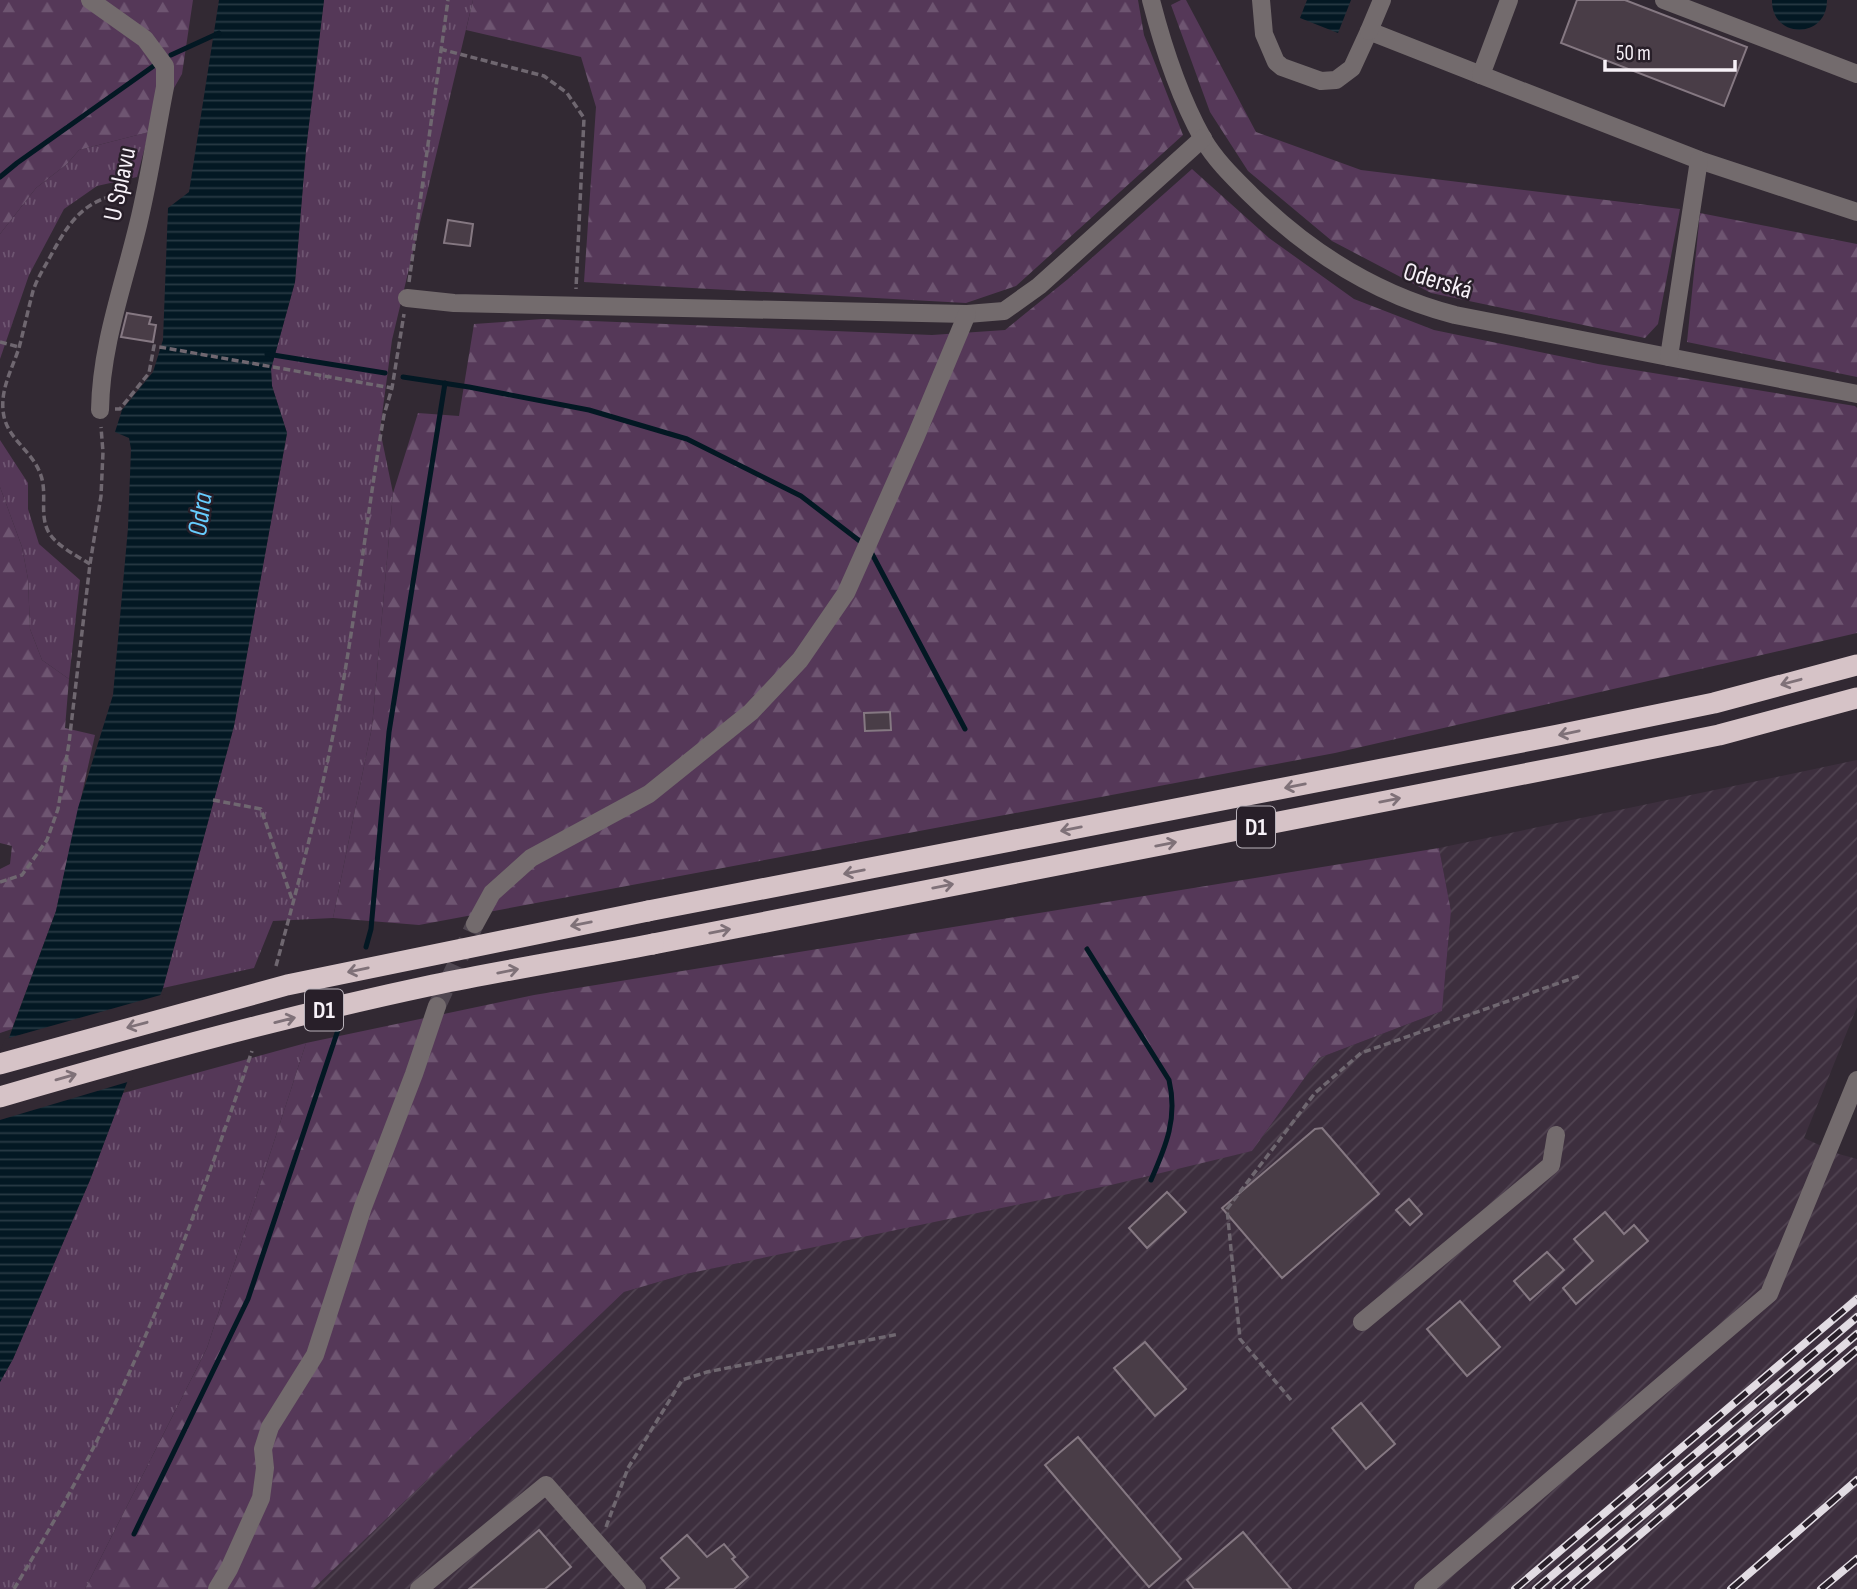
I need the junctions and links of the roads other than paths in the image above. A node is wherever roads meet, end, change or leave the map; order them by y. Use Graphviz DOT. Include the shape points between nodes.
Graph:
graph roads {
  1 [pos="90,0"];
  2 [pos="1151,0"];
  3 [pos="1261,0"];
  4 [pos="1382,0"];
  5 [pos="1509,0"];
  6 [pos="1664,0"];
  7 [pos="1369,31"];
  8 [pos="1857,74"];
  9 [pos="1481,75"];
  10 [pos="1203,138"];
  11 [pos="1699,160"];
  12 [pos="1857,212"];
  13 [pos="407,298"];
  14 [pos="967,314"];
  15 [pos="1669,357"];
  16 [pos="1857,394"];
  17 [pos="100,410"];
  18 [pos="1857,665"];
  19 [pos="1857,698"];
  20 [pos="475,924"];
  21 [pos="437,1006"];
  22 [pos="0,1064"];
  23 [pos="1857,1080"];
  24 [pos="0,1097"];
  25 [pos="1556,1135"];
  26 [pos="1362,1322"];
  27 [pos="217,1589"];
  28 [pos="419,1589"];
  29 [pos="637,1589"];
  30 [pos="1423,1589"];
  1 -- 17 [label="street, U Splavu" via="145,39 165,66 144,194 111,329"];
  2 -- 10 [label="street, Oderská" via="1175,78"];
  3 -- 7 [label="street" via="1264,34 1276,62 1321,81 1336,80 1352,68"];
  4 -- 7 [label="street"];
  5 -- 9 [label="street"];
  6 -- 8 [label="street"];
  7 -- 9 [label="street"];
  9 -- 11 [label="street"];
  10 -- 14 [label="street" via="1039,286 1004,310"];
  10 -- 15 [label="street, Oderská" via="1226,170 1271,214 1347,271 1390,294 1455,315"];
  11 -- 12 [label="street"];
  11 -- 15 [label="street"];
  13 -- 14 [label="street" via="454,303"];
  14 -- 20 [label="street" via="846,593 800,660 751,712 649,793 531,858 492,894"];
  15 -- 16 [label="street, Oderská"];
  18 -- 22 [label="highway, D1, one-way, bridge" via="1714,703 1558,735 287,985"];
  24 -- 19 [label="highway, D1, one-way, bridge" via="146,1054 434,985 1591,761 1719,735"];
  21 -- 27 [label="street" via="363,1207 315,1355 270,1427 263,1450 261,1498"];
  23 -- 30 [label="street" via="1769,1294"];
  25 -- 26 [label="street" via="1551,1165"];
  28 -- 29 [label="street" via="546,1485"];
}
